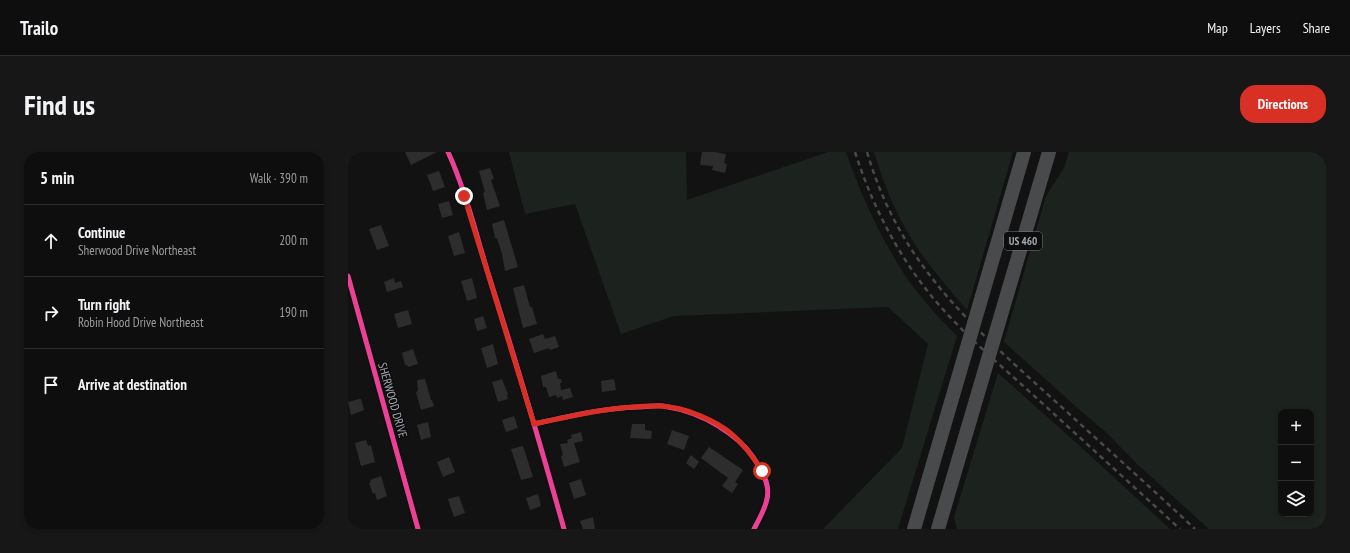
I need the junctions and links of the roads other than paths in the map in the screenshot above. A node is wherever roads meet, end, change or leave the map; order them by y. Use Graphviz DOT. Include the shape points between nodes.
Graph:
graph roads {
  1 [pos="448,152"];
  2 [pos="1024,152"];
  3 [pos="1049,152"];
  4 [pos="348,276"];
  5 [pos="534,424"];
  6 [pos="418,529"];
  7 [pos="564,529"];
  8 [pos="754,529"];
  9 [pos="914,529"];
  10 [pos="938,529"];
  1 -- 5 [label="street"];
  2 -- 9 [label="highway, US 460"];
  3 -- 10 [label="highway, US 460"];
  4 -- 6 [label="street, SHERWOOD DRIVE"];
  5 -- 7 [label="street"];
  5 -- 8 [label="street" via="598,410 662,406 688,411 709,420 733,435 762,471 768,487 767,501"];
}
